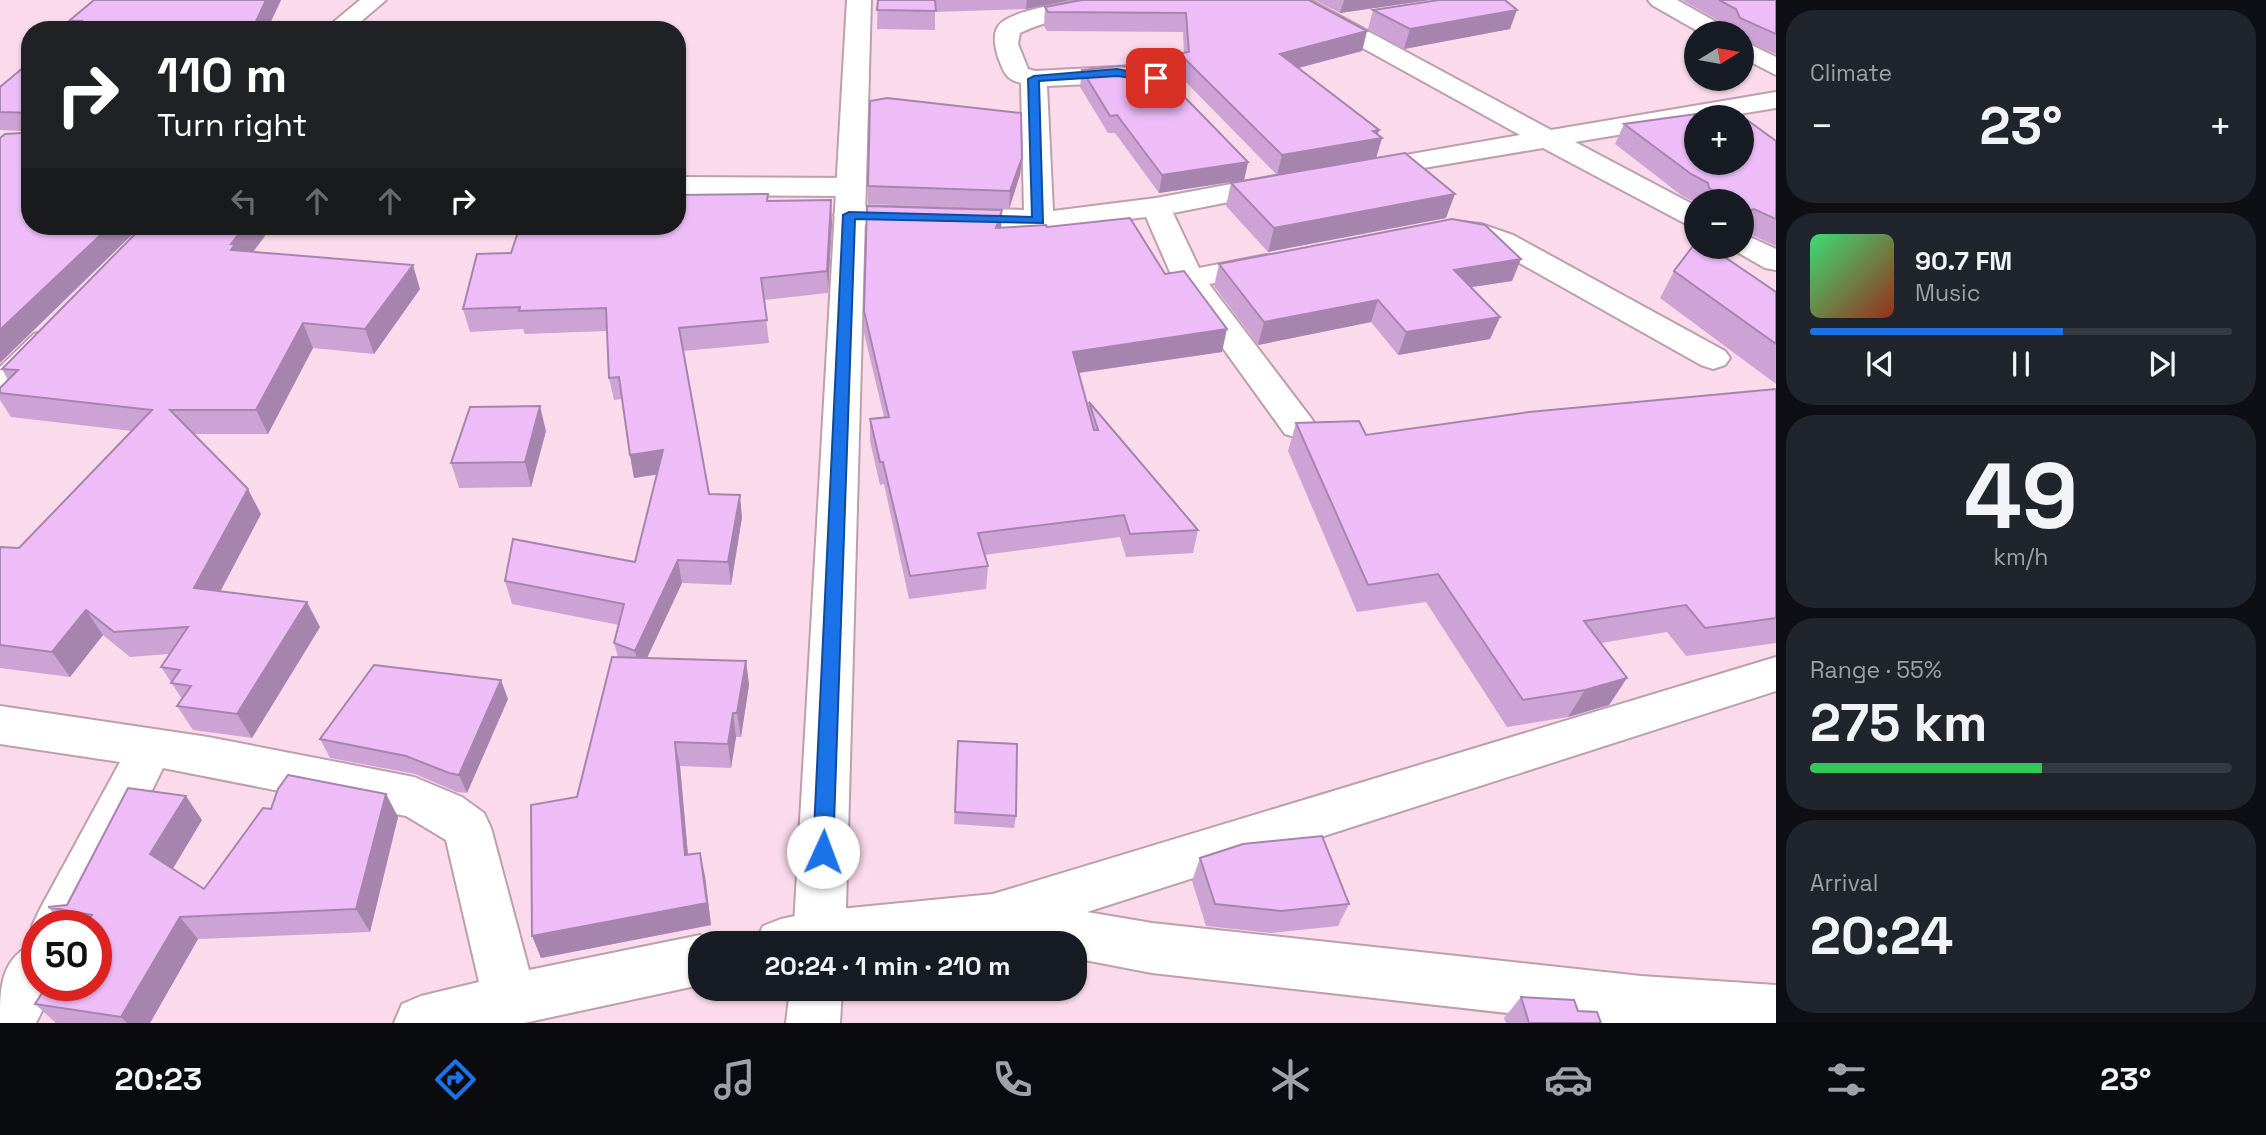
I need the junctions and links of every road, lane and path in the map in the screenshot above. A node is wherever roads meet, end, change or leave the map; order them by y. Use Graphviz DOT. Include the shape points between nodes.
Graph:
graph roads {
  1 [pos="374,0"];
  2 [pos="859,0"];
  3 [pos="1178,0"];
  4 [pos="1293,0"];
  5 [pos="1660,0"];
  6 [pos="1376,18"];
  7 [pos="347,21"];
  8 [pos="1697,21"];
  9 [pos="1337,24"];
  10 [pos="1754,54"];
  11 [pos="1776,67"];
  12 [pos="1156,78"];
  13 [pos="1034,79"];
  14 [pos="1776,100"];
  15 [pos="1549,140"];
  16 [pos="686,187"];
  17 [pos="850,201"];
  18 [pos="1156,207"];
  19 [pos="1684,212"];
  20 [pos="1039,220"];
  21 [pos="1431,232"];
  22 [pos="1754,249"];
  23 [pos="1297,258"];
  24 [pos="1776,261"];
  25 [pos="1189,279"];
  26 [pos="62,325"];
  27 [pos="1713,358"];
  28 [pos="0,387"];
  29 [pos="1298,426"];
  30 [pos="1776,674"];
  31 [pos="0,725"];
  32 [pos="152,747"];
  33 [pos="66,910"];
  34 [pos="993,918"];
  35 [pos="807,931"];
  36 [pos="887,931"];
  37 [pos="688,963"];
  38 [pos="21,997"];
  39 [pos="510,1000"];
  40 [pos="815,1001"];
  41 [pos="1645,1012"];
  42 [pos="1776,1012"];
  43 [pos="7,1023"];
  44 [pos="421,1023"];
  45 [pos="813,1023"];
  1 -- 7 [label="street"];
  2 -- 17 [label="street"];
  3 -- 13 [label="street" via="1067,10 1026,19 1009,29 1006,44 1017,74"];
  4 -- 9 [label="street"];
  5 -- 8 [label="street"];
  6 -- 9 [label="street"];
  9 -- 15 [label="street"];
  10 -- 11 [label="street"];
  12 -- 13 [label="street" via="1117,72"];
  13 -- 20 [label="street"];
  14 -- 15 [label="street"];
  15 -- 18 [label="street" via="1321,177 1259,177"];
  15 -- 19 [label="street"];
  16 -- 17 [label="street"];
  17 -- 20 [label="street"];
  17 -- 35 [label="street"];
  18 -- 20 [label="street"];
  18 -- 25 [label="street"];
  21 -- 27 [label="street" via="1463,230 1502,242"];
  22 -- 24 [label="street"];
  23 -- 25 [label="street"];
  25 -- 29 [label="street"];
  26 -- 28 [label="street"];
  30 -- 34 [label="street"];
  31 -- 32 [label="street"];
  32 -- 33 [label="street"];
  32 -- 39 [label="street" via="414,797 445,812 467,828"];
  34 -- 36 [label="street"];
  34 -- 41 [label="street" via="1152,948"];
  37 -- 39 [label="street"];
  38 -- 43 [label="street"];
  39 -- 44 [label="street"];
  40 -- 45 [label="street"];
  41 -- 42 [label="street"];
}
